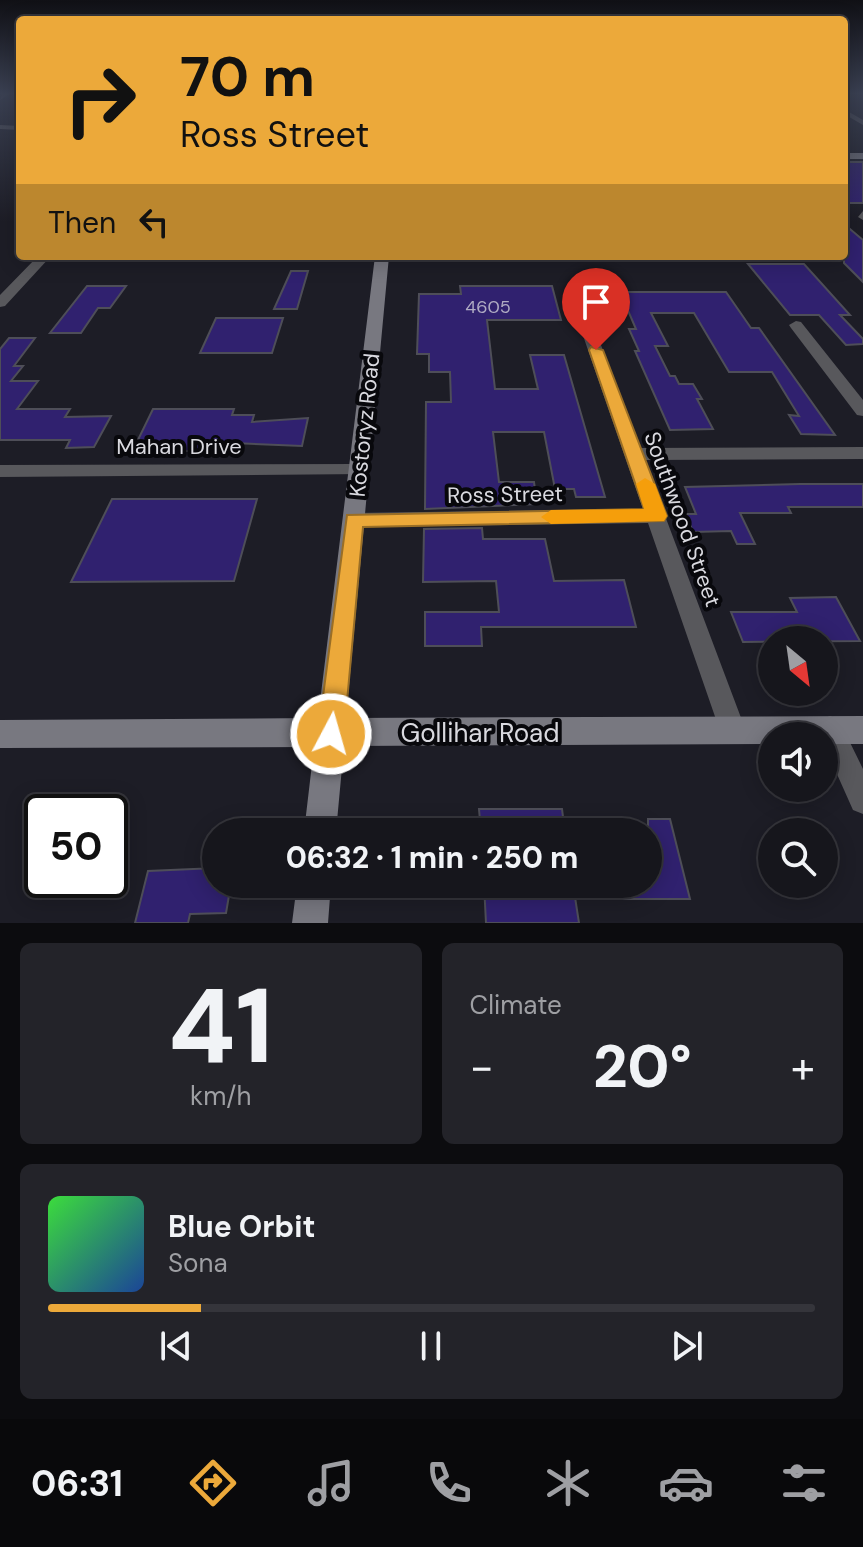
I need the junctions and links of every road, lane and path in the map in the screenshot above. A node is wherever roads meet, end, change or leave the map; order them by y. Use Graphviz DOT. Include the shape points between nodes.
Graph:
graph roads {
  1 [pos="41,260"];
  2 [pos="382,260"];
  3 [pos="0,303"];
  4 [pos="586,324"];
  5 [pos="796,325"];
  6 [pos="863,411"];
  7 [pos="863,453"];
  8 [pos="635,454"];
  9 [pos="359,470"];
  10 [pos="0,471"];
  11 [pos="657,516"];
  12 [pos="354,520"];
  13 [pos="838,729"];
  14 [pos="758,730"];
  15 [pos="863,730"];
  16 [pos="733,731"];
  17 [pos="0,734"];
  18 [pos="331,734"];
  19 [pos="838,746"];
  20 [pos="863,800"];
  21 [pos="322,818"];
  22 [pos="313,898"];
  23 [pos="310,923"];
  1 -- 3 [label="street"];
  2 -- 9 [label="main road, Kostoryz Road"];
  4 -- 8 [label="street, Southwood Street"];
  5 -- 6 [label="street"];
  7 -- 8 [label="street"];
  8 -- 11 [label="street, Southwood Street"];
  9 -- 10 [label="street, Mahan Drive"];
  9 -- 12 [label="main road, Kostoryz Road"];
  11 -- 12 [label="street, Ross Street"];
  11 -- 16 [label="street, Southwood Street"];
  12 -- 18 [label="main road, Kostoryz Road"];
  13 -- 15 [label="main road, Gollihar Road"];
  14 -- 16 [label="main road, Gollihar Road"];
  16 -- 18 [label="main road, Gollihar Road"];
  17 -- 18 [label="main road, Gollihar Road"];
  18 -- 21 [label="main road, Kostoryz Road"];
  19 -- 20 [label="street"];
  22 -- 23 [label="main road"];
}
